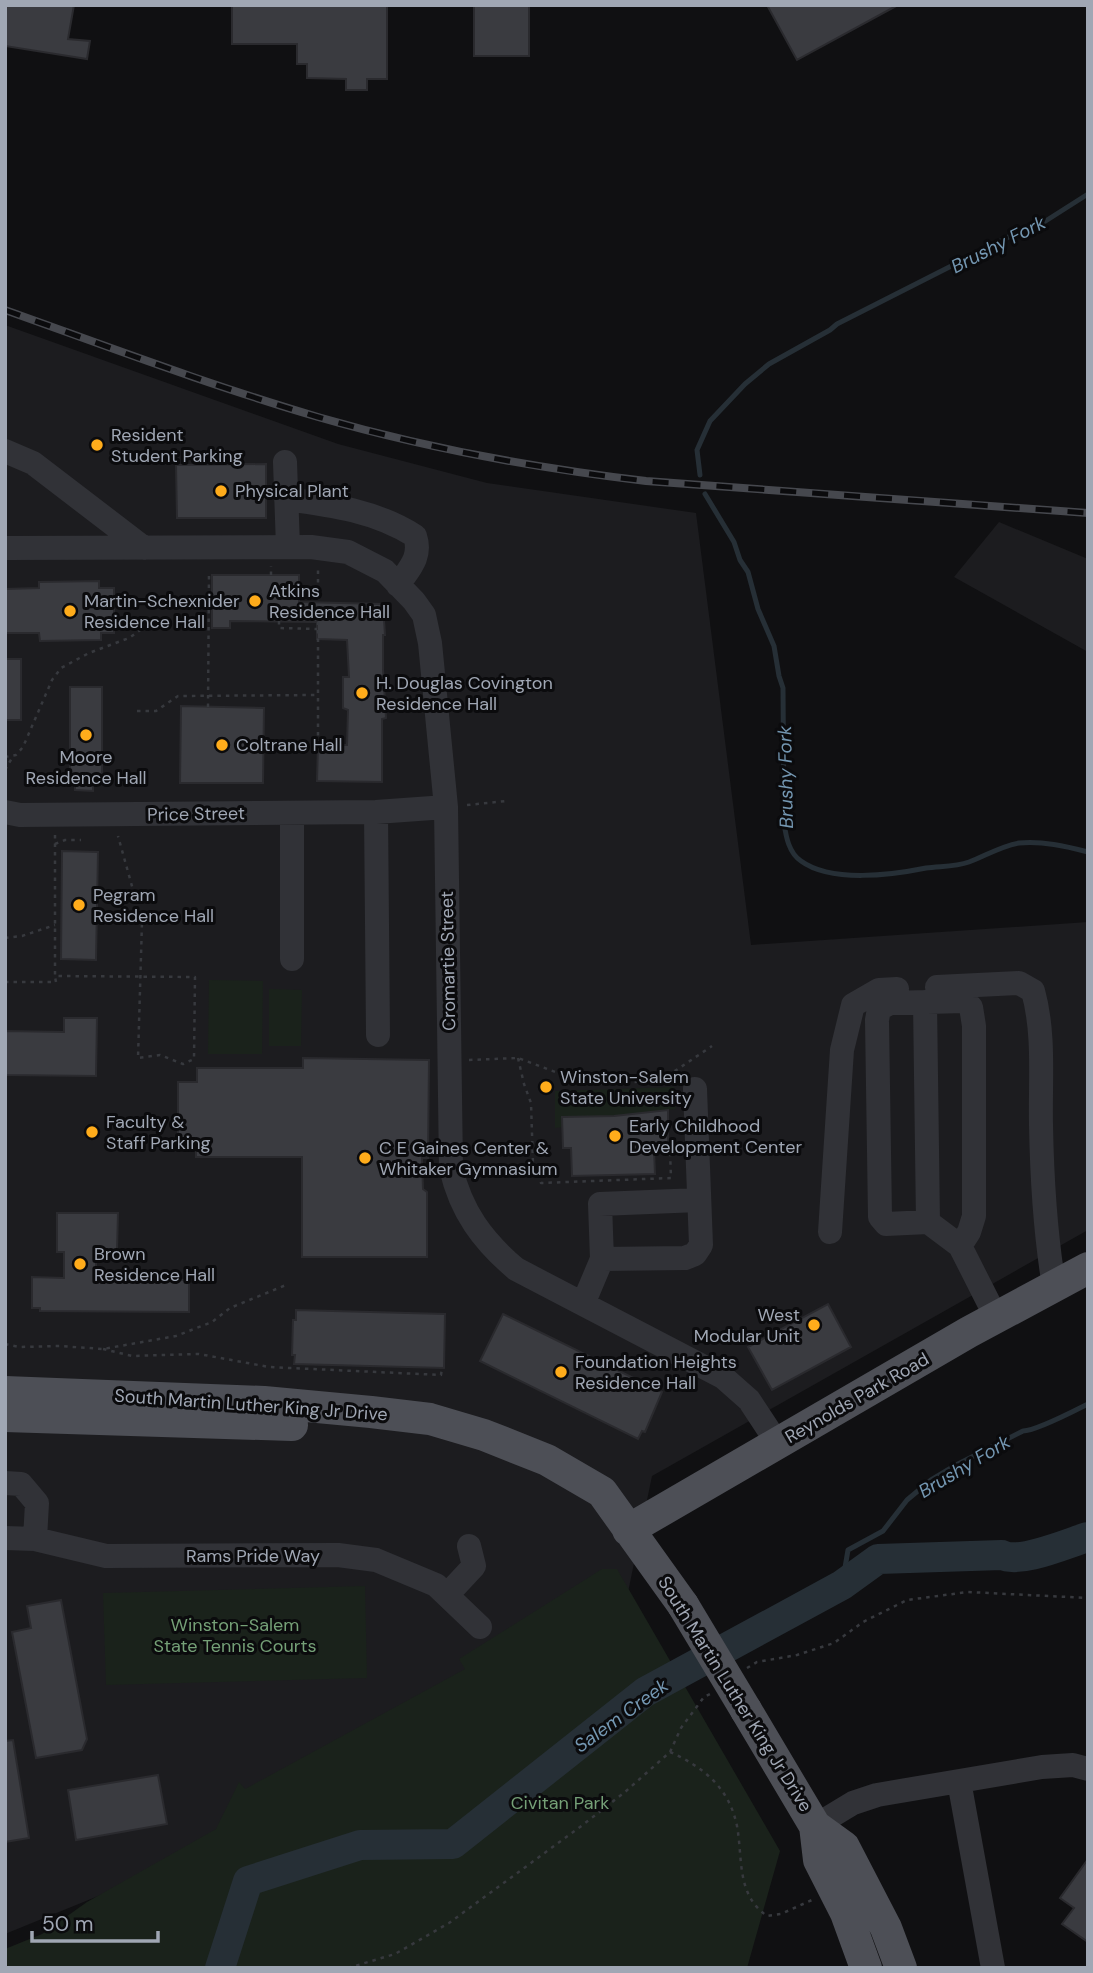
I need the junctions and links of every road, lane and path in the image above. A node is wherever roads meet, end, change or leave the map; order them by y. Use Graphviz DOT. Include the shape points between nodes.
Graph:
graph roads {
  1 [pos="5,451"];
  2 [pos="285,462"];
  3 [pos="286,499"];
  4 [pos="5,548"];
  5 [pos="144,548"];
  6 [pos="280,553"];
  7 [pos="319,558"];
  8 [pos="209,573"];
  9 [pos="271,575"];
  10 [pos="398,585"];
  11 [pos="156,618"];
  12 [pos="279,621"];
  13 [pos="317,629"];
  14 [pos="317,695"];
  15 [pos="208,696"];
  16 [pos="208,707"];
  17 [pos="137,711"];
  18 [pos="318,744"];
  19 [pos="5,757"];
  20 [pos="12,757"];
  21 [pos="5,770"];
  22 [pos="507,802"];
  23 [pos="446,807"];
  24 [pos="5,812"];
  25 [pos="382,812"];
  26 [pos="292,813"];
  27 [pos="121,822"];
  28 [pos="55,834"];
  29 [pos="80,840"];
  30 [pos="55,844"];
  31 [pos="55,925"];
  32 [pos="5,938"];
  33 [pos="292,959"];
  34 [pos="55,976"];
  35 [pos="141,977"];
  36 [pos="5,982"];
  37 [pos="925,1002"];
  38 [pos="378,1035"];
  39 [pos="712,1046"];
  40 [pos="518,1058"];
  41 [pos="458,1060"];
  42 [pos="695,1089"];
  43 [pos="650,1151"];
  44 [pos="699,1200"];
  45 [pos="928,1222"];
  46 [pos="830,1232"];
  47 [pos="960,1245"];
  48 [pos="602,1259"];
  49 [pos="1088,1268"];
  50 [pos="286,1284"];
  51 [pos="1054,1286"];
  52 [pos="583,1304"];
  53 [pos="996,1317"];
  54 [pos="5,1344"];
  55 [pos="103,1349"];
  56 [pos="442,1368"];
  57 [pos="5,1392"];
  58 [pos="5,1416"];
  59 [pos="778,1444"];
  60 [pos="5,1483"];
  61 [pos="628,1530"];
  62 [pos="5,1538"];
  63 [pos="35,1539"];
  64 [pos="469,1546"];
  65 [pos="447,1595"];
  66 [pos="1088,1598"];
  67 [pos="480,1628"];
  68 [pos="747,1669"];
  69 [pos="715,1690"];
  70 [pos="670,1752"];
  71 [pos="1088,1769"];
  72 [pos="959,1781"];
  73 [pos="816,1826"];
  74 [pos="833,1888"];
  75 [pos="348,1968"];
  76 [pos="866,1968"];
  77 [pos="901,1968"];
  78 [pos="993,1968"];
  1 -- 5 [label="street" via="33,463"];
  2 -- 3 [label="street"];
  3 -- 6 [label="street"];
  3 -- 10 [label="street" via="352,508 415,537 419,547 415,560"];
  4 -- 5 [label="street, Cromartie Street"];
  5 -- 6 [label="street, Cromartie Street"];
  6 -- 9 [label="path"];
  6 -- 10 [label="street, Cromartie Street" via="311,547 348,552 385,571"];
  7 -- 13 [label="path"];
  8 -- 15 [label="path"];
  10 -- 23 [label="street, Cromartie Street" via="424,615"];
  11 -- 20 [label="path" via="129,638 61,668 23,747"];
  12 -- 13 [label="path" via="279,628"];
  13 -- 14 [label="path"];
  14 -- 15 [label="path"];
  14 -- 18 [label="path"];
  15 -- 16 [label="path"];
  15 -- 17 [label="path" via="178,696 156,711"];
  19 -- 20 [label="path"];
  20 -- 21 [label="path"];
  22 -- 23 [label="path"];
  23 -- 25 [label="street, Price Street"];
  23 -- 52 [label="street, Cromartie Street" via="451,1168 456,1189 464,1209 493,1249 516,1269"];
  24 -- 27 [label="street, Price Street"];
  25 -- 26 [label="street, Price Street"];
  25 -- 38 [label="street"];
  26 -- 27 [label="street, Price Street"];
  26 -- 33 [label="street"];
  27 -- 35 [label="path" via="142,922"];
  28 -- 30 [label="path"];
  29 -- 30 [label="path"];
  30 -- 31 [label="path"];
  31 -- 32 [label="path"];
  31 -- 34 [label="path"];
  34 -- 35 [label="path"];
  34 -- 36 [label="path" via="56,982"];
  35 -- 35 [label="path" via="138,1058 160,1055 183,1064 194,1059 195,977"];
  37 -- 45 [label="street"];
  37 -- 45 [label="street" via="890,1003 880,1009 877,1020 880,1217 886,1224"];
  37 -- 47 [label="street" via="964,1001 971,1007 974,1026 974,1216"];
  39 -- 40 [label="path" via="652,1082 597,1084"];
  40 -- 41 [label="path"];
  40 -- 43 [label="path" via="531,1103 534,1164 541,1183 671,1178 670,1151"];
  42 -- 44 [label="street"];
  44 -- 48 [label="street" via="701,1245 695,1254"];
  44 -- 48 [label="street" via="600,1204"];
  45 -- 47 [label="street"];
  46 -- 51 [label="street" via="842,1050 853,1005 879,990 1019,982 1033,991 1040,1015 1045,1210"];
  47 -- 53 [label="street"];
  48 -- 52 [label="street"];
  49 -- 51 [label="main road, Reynolds Park Road"];
  50 -- 55 [label="path" via="189,1332"];
  51 -- 53 [label="main road, Reynolds Park Road"];
  52 -- 59 [label="street, Cromartie Street" via="723,1377 748,1400"];
  53 -- 59 [label="main road, Reynolds Park Road"];
  54 -- 55 [label="path"];
  55 -- 56 [label="path" via="132,1356 199,1354 269,1367 442,1375"];
  57 -- 61 [label="main road, South Martin Luther King Jr Drive" via="264,1402 430,1419 547,1460 602,1492"];
  58 -- 61 [label="main road, South Martin Luther King Jr Drive" via="348,1427 434,1438 500,1457"];
  59 -- 61 [label="main road, Reynolds Park Road"];
  60 -- 63 [label="street" via="21,1484 37,1503"];
  61 -- 73 [label="main road, South Martin Luther King Jr Drive, bridge" via="683,1605"];
  62 -- 63 [label="street, Rams Pride Way"];
  63 -- 65 [label="street, Rams Pride Way" via="106,1556 338,1555 376,1560 436,1585"];
  64 -- 65 [label="street" via="474,1566"];
  65 -- 67 [label="street, Rams Pride Way"];
  66 -- 68 [label="path" via="968,1592 907,1600 834,1643 757,1662"];
  69 -- 70 [label="path" via="704,1697 681,1728"];
  70 -- 74 [label="path" via="697,1764 718,1784 737,1825 743,1882 756,1908 767,1916 781,1914"];
  70 -- 75 [label="path" via="625,1792 449,1923 395,1954"];
  71 -- 72 [label="street" via="1042,1767"];
  72 -- 73 [label="street" via="864,1798"];
  72 -- 78 [label="street"];
  73 -- 74 [label="main road, South Martin Luther King Jr Drive" via="819,1860"];
  73 -- 77 [label="main road, South Martin Luther King Jr Drive" via="844,1847 882,1919"];
  74 -- 76 [label="main road, South Martin Luther King Jr Drive"];
}
